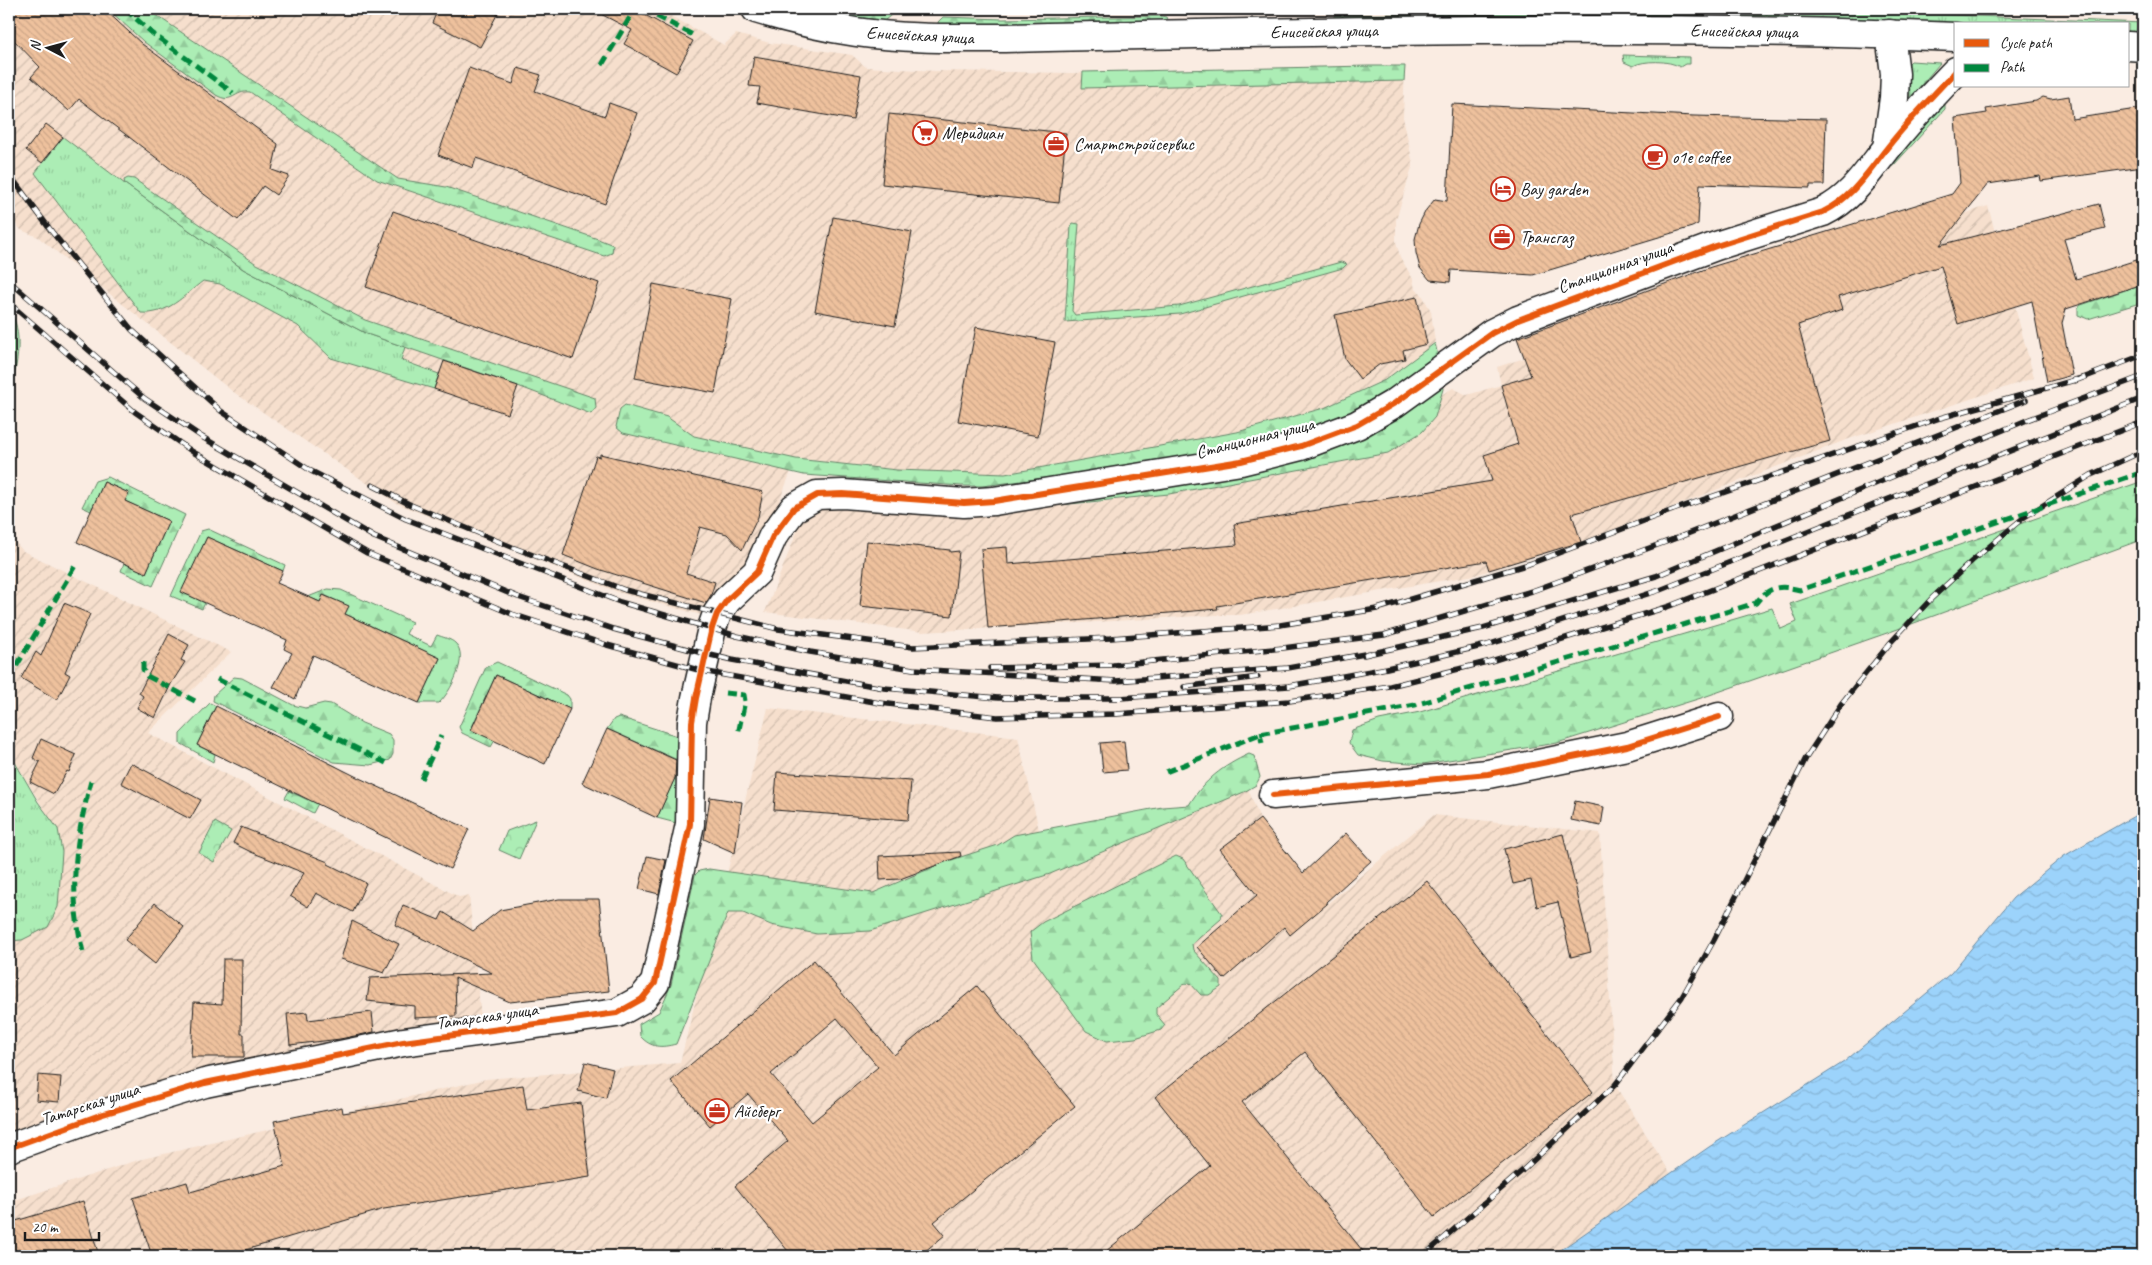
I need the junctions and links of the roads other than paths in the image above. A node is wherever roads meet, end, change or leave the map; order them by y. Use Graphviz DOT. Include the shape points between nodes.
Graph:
graph roads {
  1 [pos="756,9"];
  2 [pos="1890,34"];
  3 [pos="1954,37"];
  4 [pos="2130,46"];
  5 [pos="2143,47"];
  6 [pos="1954,73"];
  7 [pos="1887,148"];
  8 [pos="702,671"];
  9 [pos="1719,716"];
  10 [pos="1274,795"];
  11 [pos="9,1148"];
  1 -- 2 [label="street, Енисейская улица" via="797,21 856,32 941,38 1467,29"];
  2 -- 3 [label="street, Енисейская улица"];
  2 -- 7 [label="street, Станционная улица" via="1895,74"];
  4 -- 5 [label="street"];
  6 -- 7 [label="street, Станционная улица"];
  7 -- 8 [label="street, Станционная улица" via="1855,190 1838,205 1610,284 1518,320 1492,333 1395,403 1358,425 1301,446 1241,461 994,501 964,503 817,495 794,508 773,536 757,572 717,614"];
  8 -- 11 [label="street, Татарская улица" via="692,722 690,824 655,983 642,999 617,1013 403,1042 205,1083 100,1115"];
  9 -- 10 [label="street" via="1627,746 1488,774"];
}
